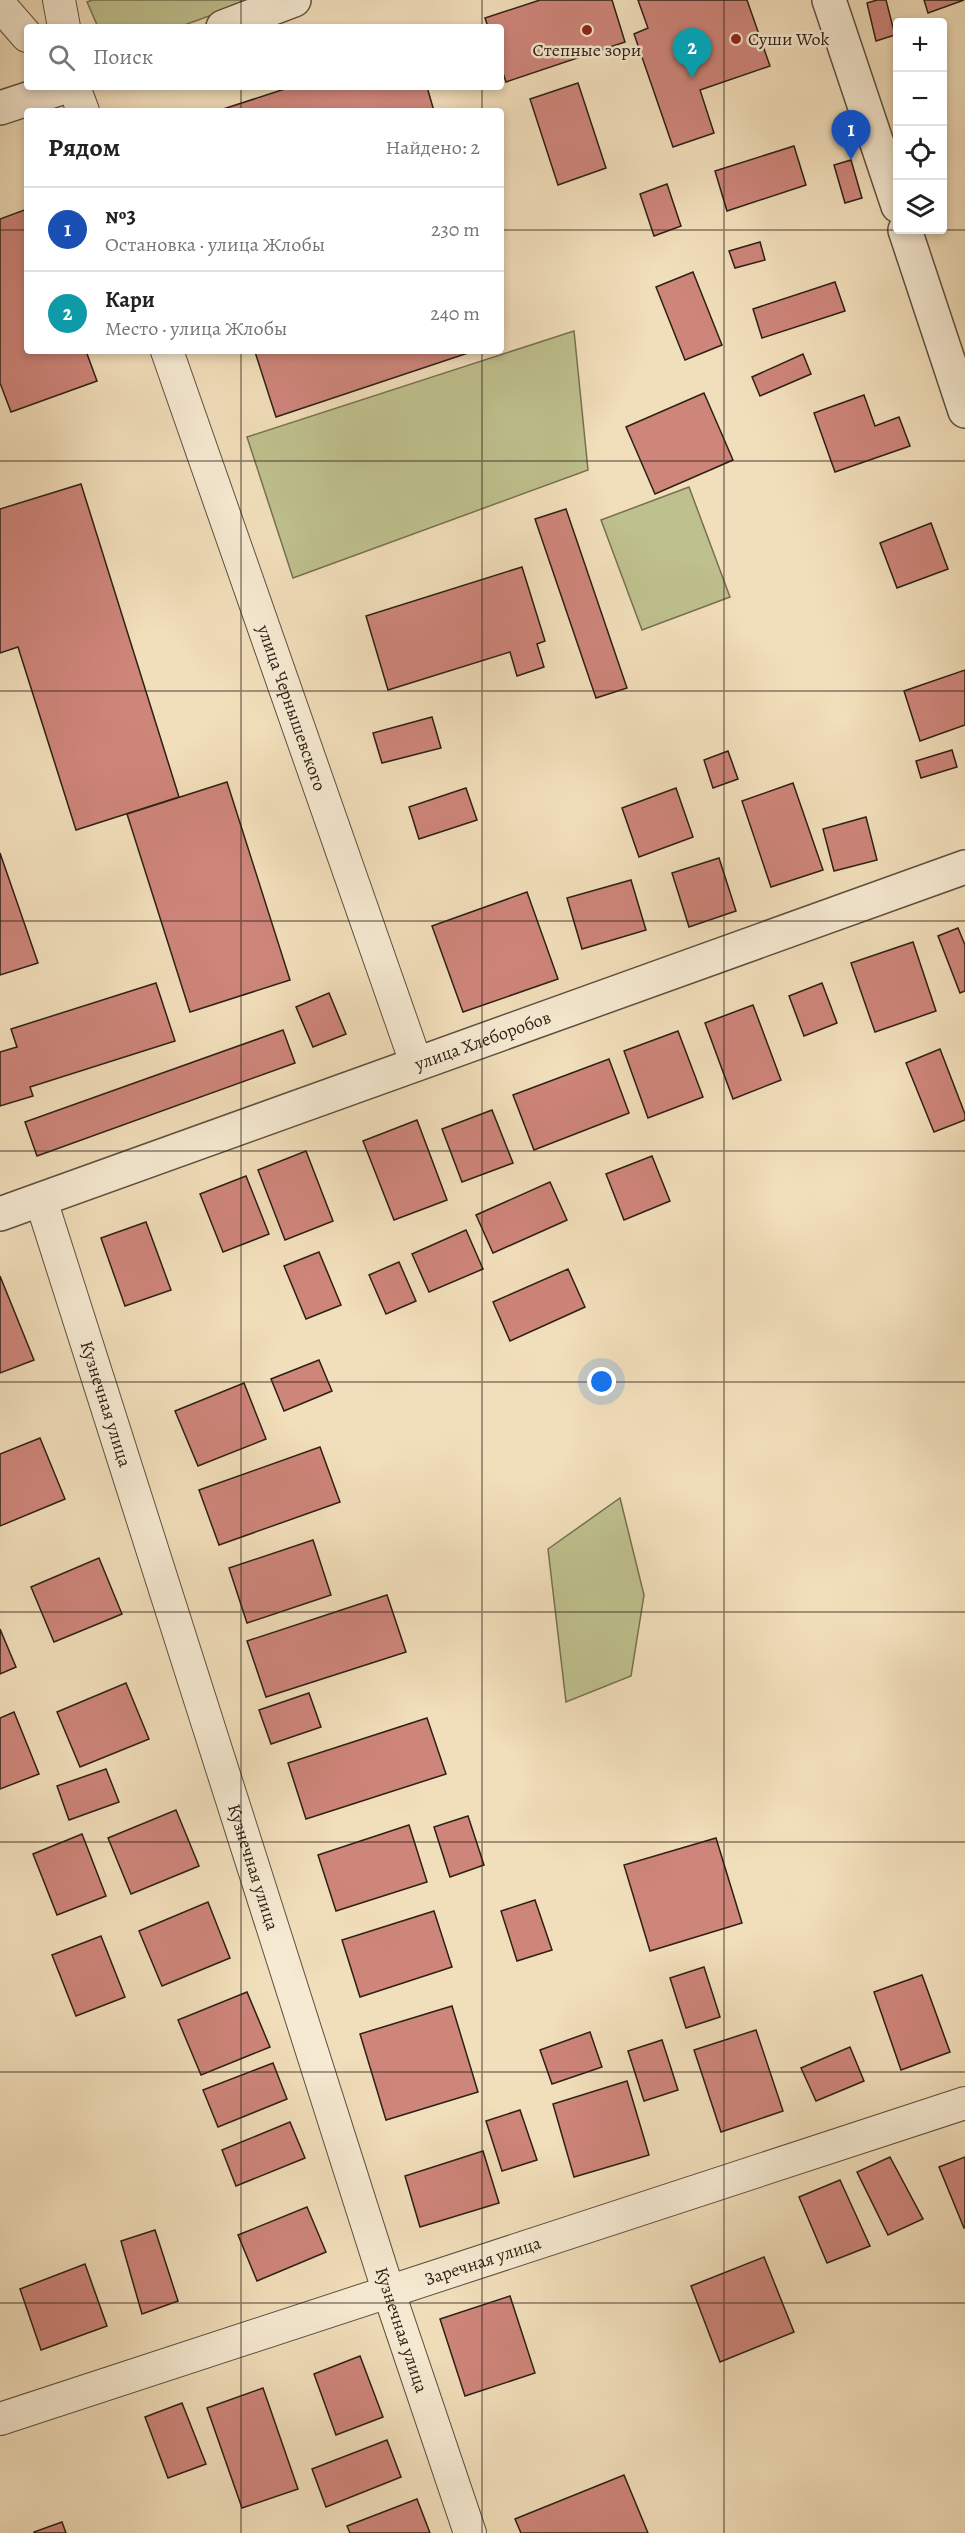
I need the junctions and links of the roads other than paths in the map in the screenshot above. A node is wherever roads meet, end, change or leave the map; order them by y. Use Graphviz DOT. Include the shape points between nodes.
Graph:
graph roads {
  1 [pos="59,0"];
  2 [pos="294,0"];
  3 [pos="830,0"];
  4 [pos="0,5"];
  5 [pos="63,24"];
  6 [pos="231,24"];
  7 [pos="24,33"];
  8 [pos="55,90"];
  9 [pos="75,90"];
  10 [pos="0,108"];
  11 [pos="82,108"];
  12 [pos="893,194"];
  13 [pos="907,234"];
  14 [pos="956,351"];
  15 [pos="168,354"];
  16 [pos="965,411"];
  17 [pos="965,867"];
  18 [pos="416,1063"];
  19 [pos="40,1200"];
  20 [pos="0,1214"];
  21 [pos="965,2103"];
  22 [pos="388,2290"];
  23 [pos="0,2419"];
  24 [pos="470,2533"];
  1 -- 5 [label="street"];
  2 -- 6 [label="street"];
  3 -- 12 [label="street"];
  4 -- 7 [label="street"];
  8 -- 10 [label="street"];
  9 -- 11 [label="street"];
  13 -- 14 [label="street"];
  14 -- 16 [label="street"];
  15 -- 18 [label="street, улица Чернышевского"];
  17 -- 18 [label="street, улица Хлеборобов"];
  18 -- 19 [label="street, улица Хлеборобов"];
  19 -- 20 [label="street, улица Хлеборобов"];
  19 -- 22 [label="street, Кузнечная улица"];
  21 -- 22 [label="street, Заречная улица"];
  22 -- 23 [label="street, Заречная улица"];
  22 -- 24 [label="street, Кузнечная улица"];
}
